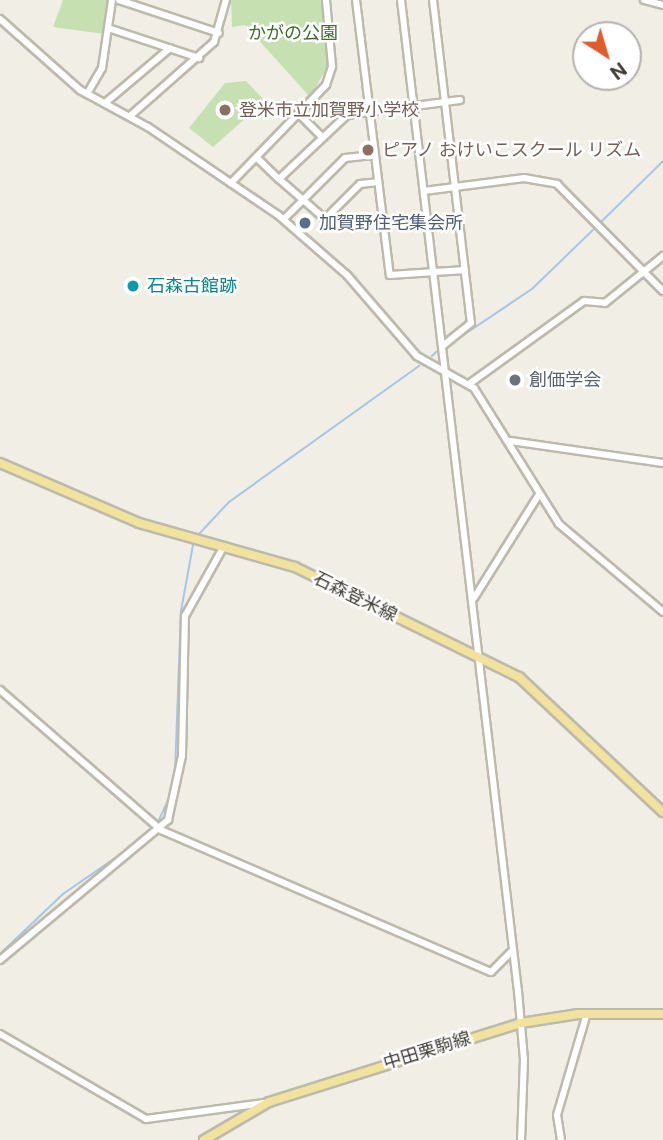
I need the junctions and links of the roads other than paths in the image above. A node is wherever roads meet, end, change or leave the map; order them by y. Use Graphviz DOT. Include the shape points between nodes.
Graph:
graph roads {
  1 [pos="112,0"];
  2 [pos="120,0"];
  3 [pos="226,0"];
  4 [pos="326,0"];
  5 [pos="356,0"];
  6 [pos="401,0"];
  7 [pos="433,0"];
  8 [pos="644,0"];
  9 [pos="663,5"];
  10 [pos="0,19"];
  11 [pos="111,29"];
  12 [pos="219,33"];
  13 [pos="170,48"];
  14 [pos="199,58"];
  15 [pos="87,94"];
  16 [pos="460,100"];
  17 [pos="445,102"];
  18 [pos="105,103"];
  19 [pos="414,106"];
  20 [pos="369,111"];
  21 [pos="299,114"];
  22 [pos="130,116"];
  23 [pos="321,136"];
  24 [pos="374,155"];
  25 [pos="257,158"];
  26 [pos="279,179"];
  27 [pos="378,182"];
  28 [pos="231,183"];
  29 [pos="455,186"];
  30 [pos="424,191"];
  31 [pos="301,202"];
  32 [pos="284,219"];
  33 [pos="663,256"];
  34 [pos="465,270"];
  35 [pos="646,271"];
  36 [pos="433,274"];
  37 [pos="663,291"];
  38 [pos="443,346"];
  39 [pos="446,374"];
  40 [pos="470,384"];
  41 [pos="510,440"];
  42 [pos="0,463"];
  43 [pos="663,463"];
  44 [pos="538,496"];
  45 [pos="224,546"];
  46 [pos="474,599"];
  47 [pos="663,612"];
  48 [pos="482,660"];
  49 [pos="0,690"];
  50 [pos="663,812"];
  51 [pos="158,827"];
  52 [pos="512,952"];
  53 [pos="0,960"];
  54 [pos="587,1013"];
  55 [pos="663,1014"];
  56 [pos="521,1023"];
  57 [pos="0,1034"];
  58 [pos="269,1102"];
  59 [pos="206,1140"];
  60 [pos="521,1140"];
  61 [pos="561,1140"];
  1 -- 11 [label="street"];
  2 -- 12 [label="street"];
  3 -- 12 [label="street"];
  4 -- 21 [label="street" via="332,71"];
  5 -- 20 [label="street"];
  6 -- 19 [label="street"];
  7 -- 17 [label="street"];
  8 -- 9 [label="street"];
  10 -- 15 [label="street"];
  11 -- 13 [label="street"];
  11 -- 15 [label="street" via="99,76"];
  12 -- 14 [label="street"];
  13 -- 14 [label="street"];
  13 -- 18 [label="street"];
  14 -- 22 [label="street"];
  15 -- 18 [label="street"];
  16 -- 17 [label="street"];
  17 -- 19 [label="street"];
  17 -- 29 [label="street"];
  18 -- 22 [label="street"];
  19 -- 20 [label="street"];
  19 -- 30 [label="street"];
  20 -- 23 [label="street" via="342,117"];
  20 -- 24 [label="street"];
  21 -- 23 [label="street"];
  21 -- 25 [label="street"];
  22 -- 28 [label="street"];
  23 -- 26 [label="street"];
  24 -- 27 [label="street"];
  24 -- 31 [label="street" via="345,158"];
  25 -- 26 [label="street"];
  25 -- 28 [label="street"];
  26 -- 31 [label="street"];
  27 -- 31 [label="street" via="360,184 325,219"];
  27 -- 36 [label="street" via="390,275"];
  28 -- 32 [label="street"];
  29 -- 30 [label="street"];
  29 -- 34 [label="street"];
  29 -- 35 [label="street" via="524,178 557,184"];
  30 -- 36 [label="street"];
  31 -- 32 [label="street"];
  32 -- 39 [label="street" via="347,275 417,356"];
  33 -- 35 [label="street"];
  34 -- 36 [label="street"];
  34 -- 38 [label="street" via="471,323"];
  35 -- 37 [label="street"];
  35 -- 40 [label="street" via="605,303 584,301"];
  36 -- 38 [label="street"];
  38 -- 39 [label="street"];
  39 -- 40 [label="street"];
  39 -- 46 [label="street"];
  40 -- 41 [label="street"];
  41 -- 43 [label="street"];
  41 -- 44 [label="street"];
  42 -- 45 [label="main road, 石森登米線" via="139,523"];
  44 -- 46 [label="street"];
  44 -- 47 [label="street" via="577,543"];
  45 -- 48 [label="main road, 石森登米線" via="295,567"];
  45 -- 51 [label="street" via="185,616 182,756 173,808"];
  46 -- 48 [label="street"];
  48 -- 50 [label="main road, 石森登米線" via="531,687"];
  48 -- 52 [label="street"];
  49 -- 51 [label="street"];
  51 -- 52 [label="street" via="491,972"];
  51 -- 53 [label="street" via="63,902"];
  52 -- 56 [label="street"];
  54 -- 55 [label="main road, 中田栗駒線"];
  54 -- 56 [label="main road, 中田栗駒線"];
  54 -- 61 [label="street" via="557,1115"];
  56 -- 58 [label="main road, 中田栗駒線"];
  56 -- 60 [label="street"];
  57 -- 58 [label="street" via="146,1119"];
  58 -- 59 [label="main road, 中田栗駒線"];
}
